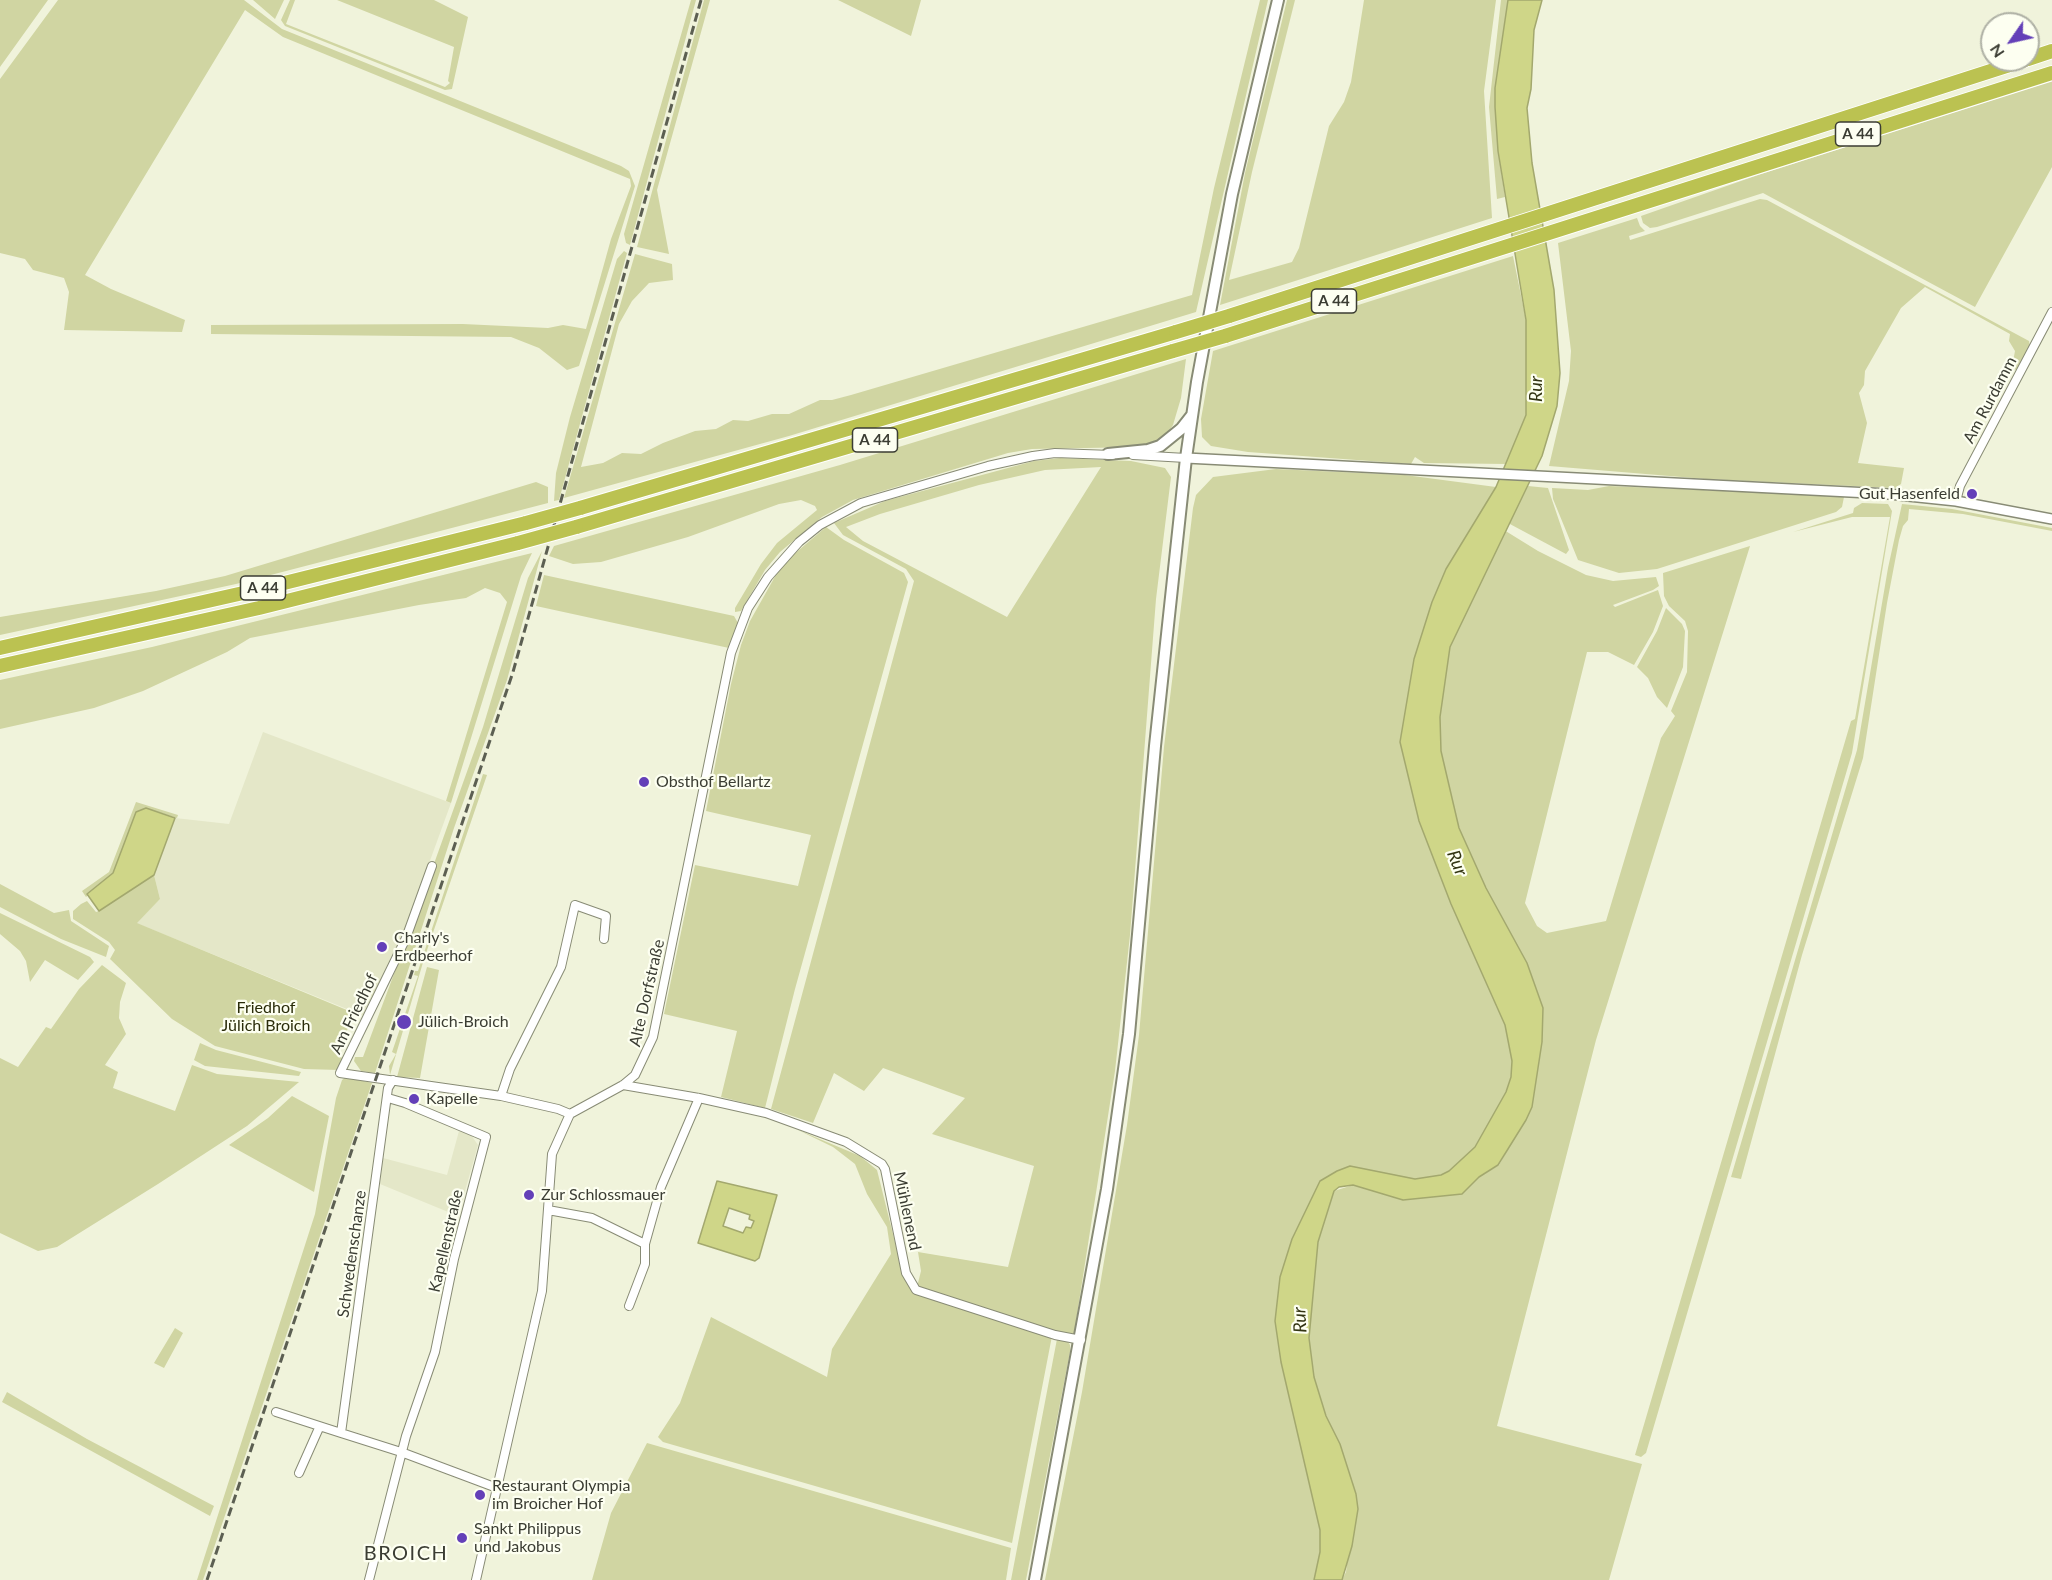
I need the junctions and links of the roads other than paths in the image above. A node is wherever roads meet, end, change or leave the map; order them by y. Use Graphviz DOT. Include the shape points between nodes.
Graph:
graph roads {
  1 [pos="1278,0"];
  2 [pos="1990,72"];
  3 [pos="2052,73"];
  4 [pos="2052,312"];
  5 [pos="1192,415"];
  6 [pos="1108,454"];
  7 [pos="1186,458"];
  8 [pos="1956,501"];
  9 [pos="2052,519"];
  10 [pos="0,648"];
  11 [pos="0,666"];
  12 [pos="432,866"];
  13 [pos="604,939"];
  14 [pos="393,1080"];
  15 [pos="623,1085"];
  16 [pos="501,1096"];
  17 [pos="388,1098"];
  18 [pos="699,1098"];
  19 [pos="570,1114"];
  20 [pos="548,1210"];
  21 [pos="645,1244"];
  22 [pos="629,1306"];
  23 [pos="1081,1340"];
  24 [pos="276,1412"];
  25 [pos="320,1428"];
  26 [pos="341,1433"];
  27 [pos="401,1452"];
  28 [pos="299,1473"];
  29 [pos="497,1488"];
  30 [pos="369,1580"];
  31 [pos="476,1580"];
  32 [pos="1035,1580"];
  1 -- 5 [label="main road" via="1232,194"];
  2 -- 10 [label="highway, A 44, bridge" via="1229,316 580,508 252,591"];
  3 -- 11 [label="highway, A 44, bridge" via="1225,336 576,527 259,608"];
  4 -- 8 [label="street, Am Rurdamm" via="1960,486"];
  5 -- 6 [label="main road" via="1160,446"];
  5 -- 7 [label="main road"];
  6 -- 7 [label="street, Alte Dorfstraße"];
  6 -- 15 [label="street, Alte Dorfstraße" via="1055,453 1022,458 888,494 840,513 800,542 768,577 748,608 731,653 653,1037 640,1068"];
  7 -- 8 [label="street" via="1888,494"];
  7 -- 23 [label="main road" via="1129,1034"];
  8 -- 9 [label="street"];
  12 -- 14 [label="street, Am Friedhof" via="406,938 340,1073"];
  13 -- 16 [label="street" via="606,916 575,905 561,967 510,1069"];
  14 -- 16 [label="street"];
  14 -- 17 [label="street, Schwedenschanze"];
  15 -- 18 [label="street, Mühlenend"];
  15 -- 19 [label="street, Alte Dorfstraße"];
  16 -- 19 [label="street"];
  17 -- 26 [label="street, Schwedenschanze"];
  17 -- 27 [label="street, Kapellenstraße" via="486,1137 435,1352"];
  18 -- 21 [label="street" via="661,1187"];
  18 -- 23 [label="street, Mühlenend" via="766,1113 846,1142 882,1164 906,1273 916,1290 1054,1335"];
  19 -- 20 [label="street" via="552,1154"];
  20 -- 21 [label="street" via="592,1218"];
  20 -- 29 [label="street" via="542,1291"];
  21 -- 22 [label="street" via="645,1264"];
  23 -- 32 [label="main road"];
  24 -- 25 [label="street"];
  25 -- 26 [label="street"];
  25 -- 28 [label="street"];
  26 -- 27 [label="street"];
  27 -- 29 [label="street"];
  27 -- 30 [label="street"];
  29 -- 31 [label="street"];
}
